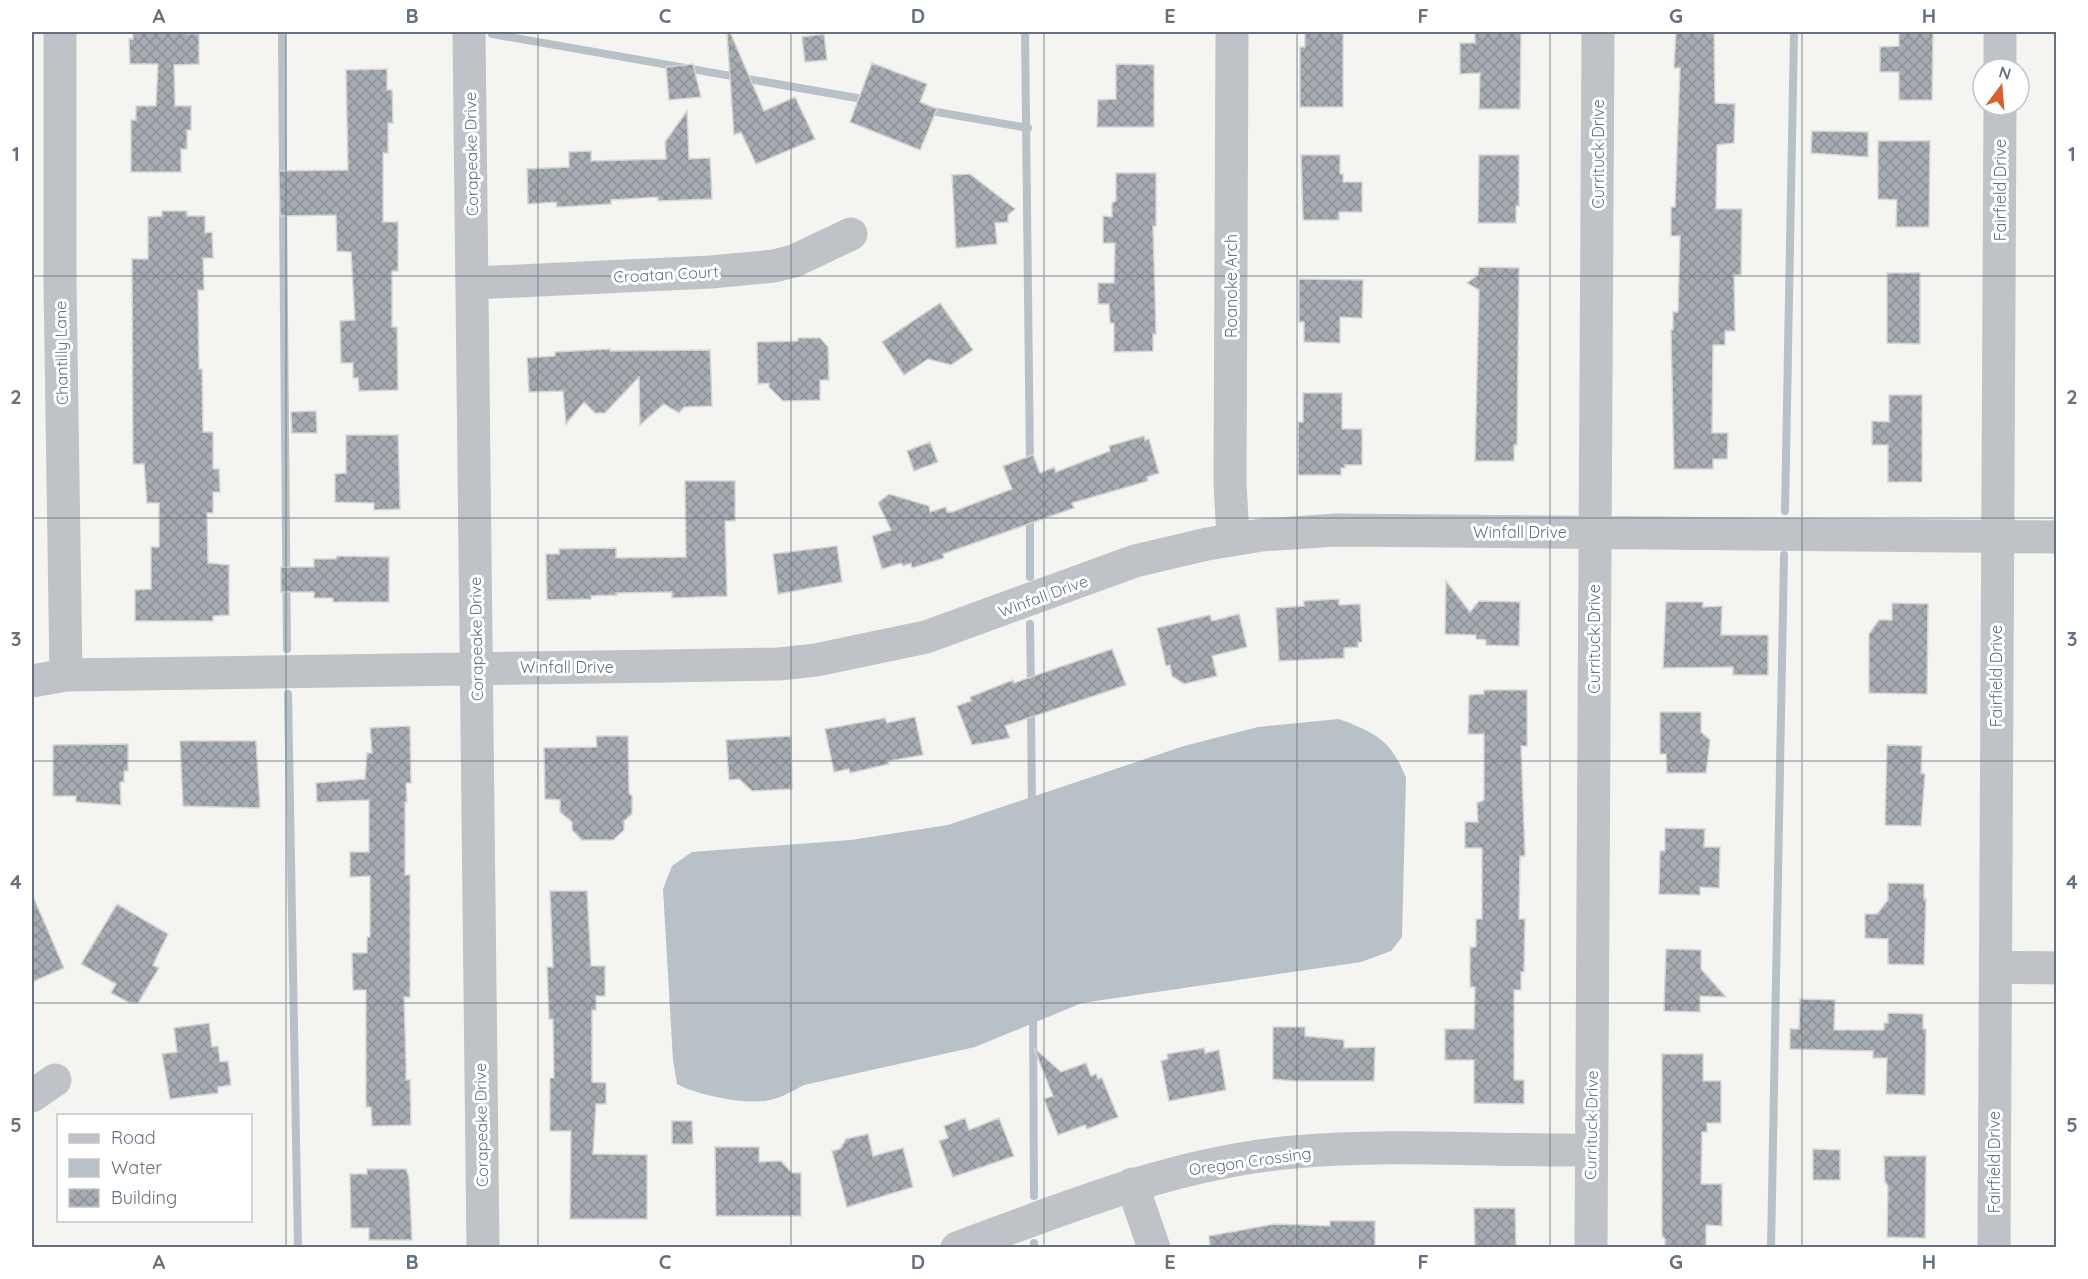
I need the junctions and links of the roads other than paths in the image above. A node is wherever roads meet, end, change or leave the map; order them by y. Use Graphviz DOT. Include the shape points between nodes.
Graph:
graph roads {
  1 [pos="60,32"];
  2 [pos="469,32"];
  3 [pos="1232,32"];
  4 [pos="1598,32"];
  5 [pos="2000,32"];
  6 [pos="2000,57"];
  7 [pos="2000,117"];
  8 [pos="851,234"];
  9 [pos="474,283"];
  10 [pos="46,284"];
  11 [pos="1595,532"];
  12 [pos="1996,534"];
  13 [pos="2056,537"];
  14 [pos="1233,539"];
  15 [pos="476,667"];
  16 [pos="66,675"];
  17 [pos="32,681"];
  18 [pos="1996,967"];
  19 [pos="2056,968"];
  20 [pos="1591,1150"];
  21 [pos="1132,1184"];
  22 [pos="483,1248"];
  23 [pos="957,1248"];
  24 [pos="1154,1248"];
  25 [pos="1591,1248"];
  26 [pos="1994,1248"];
  1 -- 10 [label="street, Chantilly Lane"];
  2 -- 9 [label="street, Corapeake Drive"];
  3 -- 14 [label="street, Roanoke Arch"];
  4 -- 11 [label="street, Currituck Drive"];
  5 -- 6 [label="street"];
  7 -- 12 [label="street, Fairfield Drive"];
  8 -- 9 [label="street, Croatan Court" via="794,261 774,266"];
  9 -- 15 [label="street, Corapeake Drive"];
  10 -- 16 [label="street, Chantilly Lane"];
  11 -- 12 [label="street, Winfall Drive"];
  11 -- 14 [label="street, Winfall Drive" via="1336,530"];
  11 -- 20 [label="street, Currituck Drive"];
  12 -- 13 [label="street, Winfall Drive"];
  12 -- 18 [label="street, Fairfield Drive"];
  14 -- 15 [label="street, Winfall Drive" via="1135,561 926,637 816,660 688,666"];
  15 -- 16 [label="street, Winfall Drive"];
  15 -- 22 [label="street, Corapeake Drive"];
  16 -- 17 [label="street, Winfall Drive"];
  18 -- 19 [label="street"];
  18 -- 26 [label="street, Fairfield Drive"];
  20 -- 21 [label="street, Oregon Crossing" via="1295,1152 1183,1170"];
  20 -- 25 [label="street, Currituck Drive"];
  21 -- 23 [label="street, Oregon Crossing"];
  21 -- 24 [label="street"];
}
